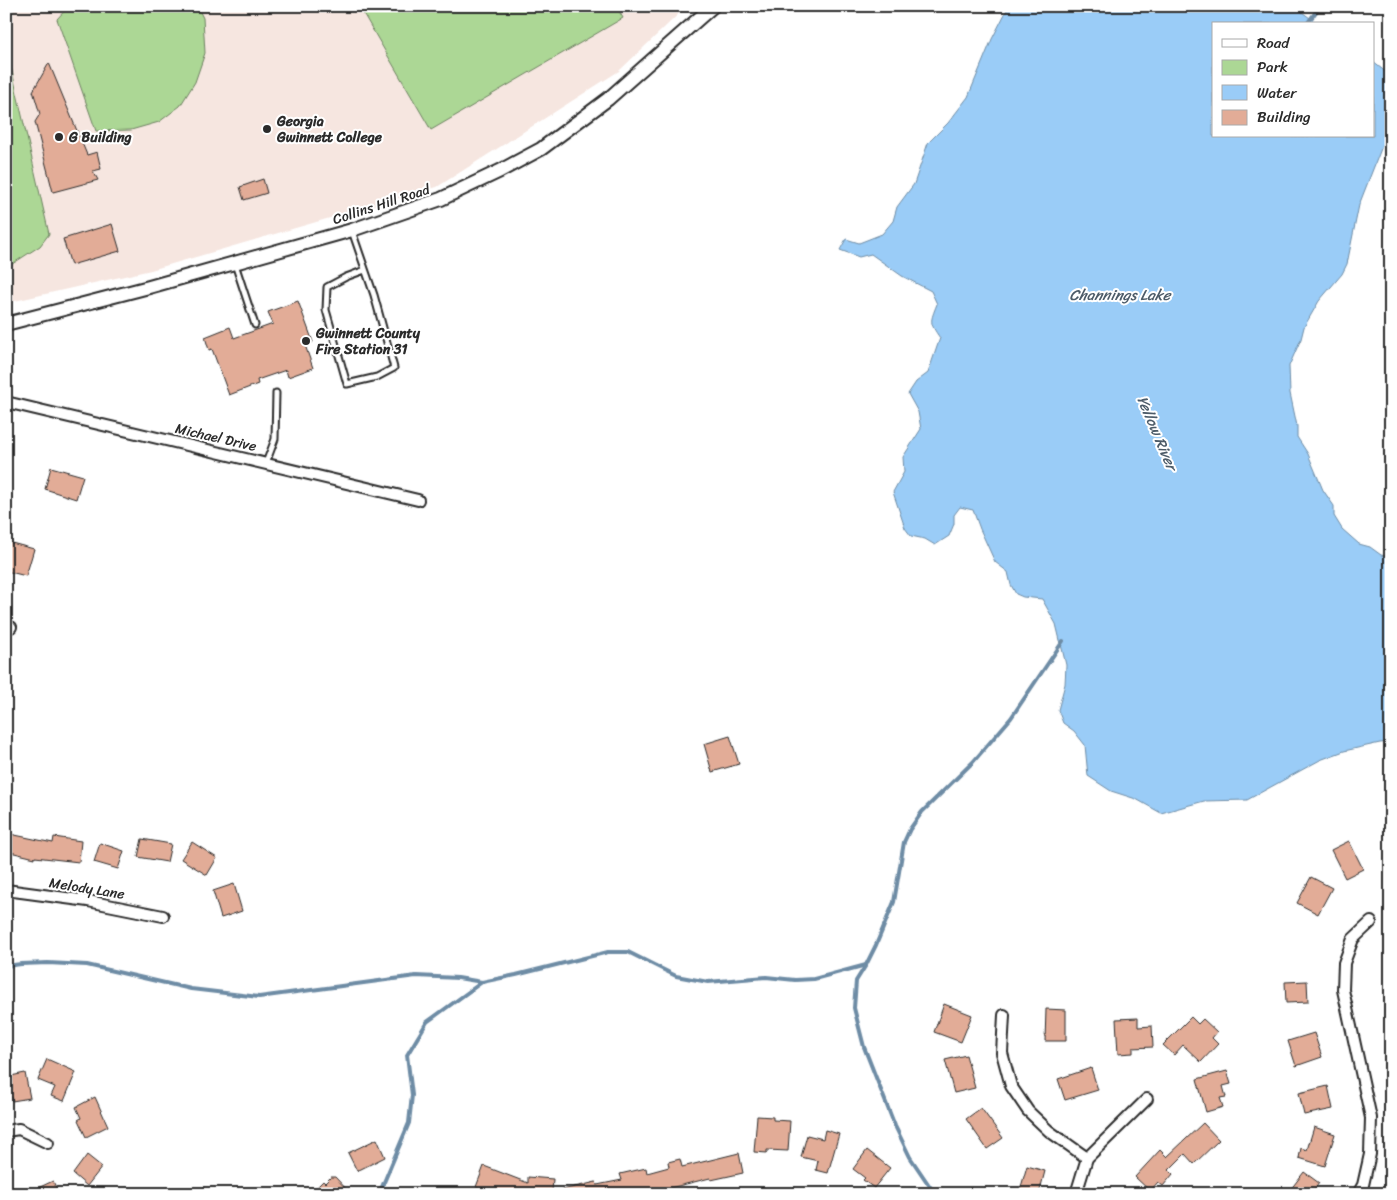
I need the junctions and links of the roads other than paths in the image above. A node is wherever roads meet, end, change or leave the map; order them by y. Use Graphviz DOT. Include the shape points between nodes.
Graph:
graph roads {
  1 [pos="713,6"];
  2 [pos="352,230"];
  3 [pos="235,263"];
  4 [pos="365,270"];
  5 [pos="6,324"];
  6 [pos="255,326"];
  7 [pos="276,393"];
  8 [pos="6,402"];
  9 [pos="266,463"];
  10 [pos="418,500"];
  11 [pos="6,890"];
  12 [pos="163,916"];
  13 [pos="1371,922"];
  14 [pos="1004,1015"];
  15 [pos="1147,1099"];
  16 [pos="6,1131"];
  17 [pos="48,1143"];
  18 [pos="1087,1158"];
  19 [pos="1076,1194"];
  20 [pos="1358,1194"];
  1 -- 2 [label="street, Collins Hill Road" via="608,100 541,149 441,199"];
  2 -- 3 [label="street, Collins Hill Road"];
  2 -- 4 [label="lane"];
  3 -- 5 [label="street, Collins Hill Road"];
  3 -- 6 [label="lane"];
  4 -- 4 [label="lane" via="394,368 377,377 347,384 326,310 327,287"];
  7 -- 9 [label="lane" via="275,439"];
  8 -- 9 [label="street, Michael Drive"];
  9 -- 10 [label="street, Michael Drive"];
  11 -- 12 [label="street, Melody Lane" via="88,900"];
  13 -- 20 [label="street" via="1353,939 1344,963 1343,990 1371,1118 1370,1154"];
  14 -- 18 [label="street" via="1002,1053 1011,1086 1028,1111 1049,1131"];
  15 -- 18 [label="street"];
  16 -- 17 [label="street" via="19,1129"];
  18 -- 19 [label="street"];
}
